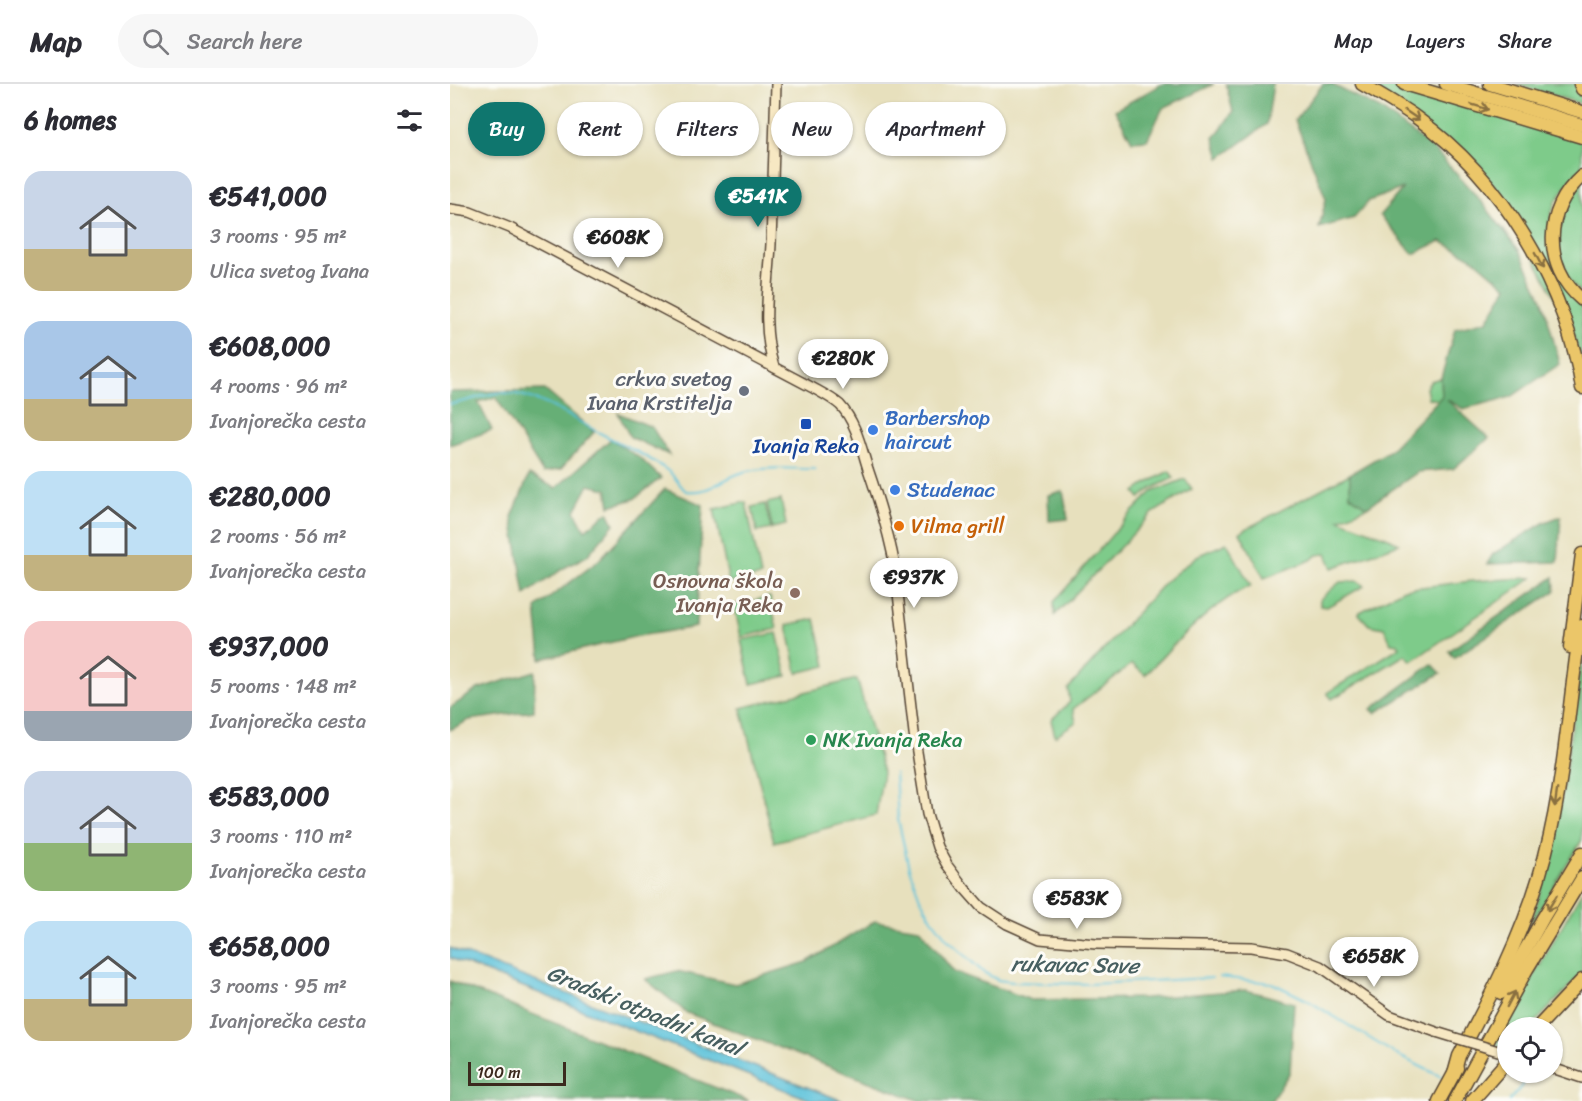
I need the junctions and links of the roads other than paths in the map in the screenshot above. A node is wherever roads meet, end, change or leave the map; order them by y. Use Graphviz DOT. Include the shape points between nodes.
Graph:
graph roads {
  1 [pos="776,84"];
  2 [pos="1362,84"];
  3 [pos="1404,84"];
  4 [pos="1446,84"];
  5 [pos="1490,84"];
  6 [pos="1580,84"];
  7 [pos="1582,89"];
  8 [pos="1582,112"];
  9 [pos="1582,125"];
  10 [pos="1582,137"];
  11 [pos="1582,176"];
  12 [pos="450,209"];
  13 [pos="1582,300"];
  14 [pos="774,367"];
  15 [pos="1582,388"];
  16 [pos="1582,554"];
  17 [pos="1582,626"];
  18 [pos="1565,740"];
  19 [pos="1582,853"];
  20 [pos="1582,878"];
  21 [pos="1582,980"];
  22 [pos="1547,1017"];
  23 [pos="1497,1051"];
  24 [pos="1457,1065"];
  25 [pos="1497,1072"];
  26 [pos="1563,1072"];
  27 [pos="1582,1078"];
  28 [pos="1439,1101"];
  29 [pos="1455,1101"];
  30 [pos="1472,1101"];
  1 -- 14 [label="main road" via="766,322"];
  2 -- 15 [label="highway, one-way" via="1417,118 1445,141 1499,199 1524,234 1559,304"];
  3 -- 10 [label="highway, one-way"];
  4 -- 9 [label="highway"];
  5 -- 8 [label="highway"];
  6 -- 7 [label="highway"];
  11 -- 13 [label="highway" via="1557,210 1552,243 1560,272"];
  12 -- 14 [label="main road" via="470,212 510,228"];
  14 -- 23 [label="main road, bridge" via="833,399 854,427 885,518 895,567 927,814 947,865 981,907 1040,939 1251,947 1287,952 1320,966 1389,1014"];
  16 -- 18 [label="highway" via="1561,725"];
  17 -- 18 [label="highway"];
  18 -- 24 [label="highway, one-way" via="1555,810 1529,909"];
  19 -- 24 [label="highway, one-way"];
  29 -- 20 [label="highway, one-way"];
  21 -- 22 [label="highway"];
  24 -- 28 [label="highway"];
  25 -- 30 [label="highway"];
  26 -- 27 [label="main road"];
}
